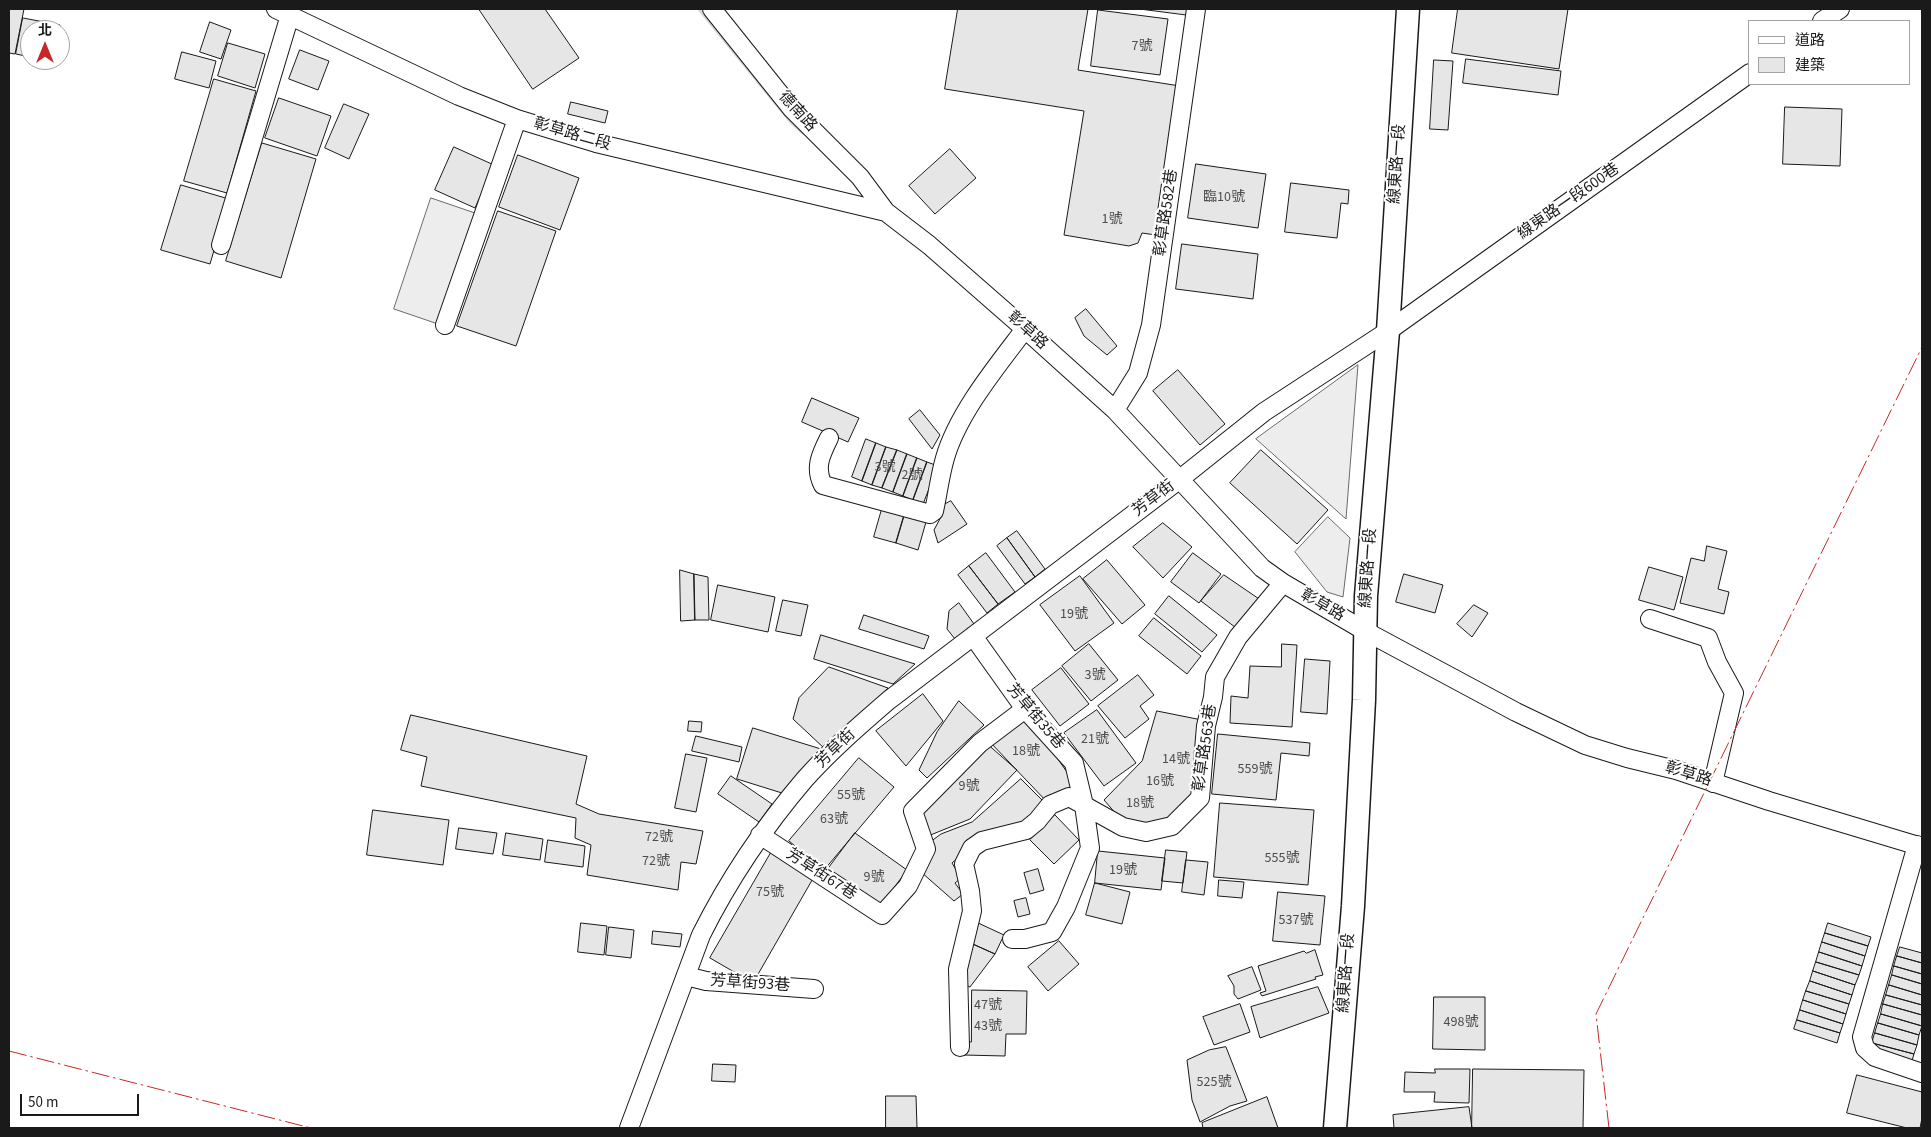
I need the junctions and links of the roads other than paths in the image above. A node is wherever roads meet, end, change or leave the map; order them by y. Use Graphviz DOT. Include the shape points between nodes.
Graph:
graph roads {
  1 [pos="712,9"];
  2 [pos="1196,9"];
  3 [pos="1408,9"];
  4 [pos="1840,9"];
  5 [pos="283,12"];
  6 [pos="1824,20"];
  7 [pos="1748,74"];
  8 [pos="517,119"];
  9 [pos="886,212"];
  10 [pos="222,245"];
  11 [pos="445,325"];
  12 [pos="1025,329"];
  13 [pos="1388,331"];
  14 [pos="1115,410"];
  15 [pos="829,438"];
  16 [pos="1180,479"];
  17 [pos="1283,583"];
  18 [pos="1650,619"];
  19 [pos="1365,631"];
  20 [pos="973,636"];
  21 [pos="1025,709"];
  22 [pos="1713,782"];
  23 [pos="1084,805"];
  24 [pos="760,835"];
  25 [pos="1920,846"];
  26 [pos="1012,939"];
  27 [pos="686,976"];
  28 [pos="814,988"];
  29 [pos="960,1047"];
  30 [pos="1922,1074"];
  31 [pos="629,1128"];
  32 [pos="1335,1128"];
  1 -- 9 [label="street, 德南路" via="792,110 860,177"];
  2 -- 14 [label="street, 彰草路582巷" via="1151,326 1138,373"];
  3 -- 13 [label="main road, 線東路一段"];
  4 -- 6 [label="street"];
  5 -- 8 [label="street, 彰草路二段" via="458,96"];
  5 -- 10 [label="street"];
  7 -- 13 [label="street, 線東路一段600巷"];
  8 -- 9 [label="street, 彰草路二段" via="596,143"];
  8 -- 11 [label="street"];
  9 -- 12 [label="street, 彰草路"];
  12 -- 14 [label="street, 彰草路"];
  12 -- 15 [label="street" via="984,384 958,427 945,457 934,511 930,514 823,485 818,468 820,455"];
  13 -- 16 [label="street, 線東路一段600巷" via="1264,412"];
  13 -- 19 [label="main road, 線東路一段"];
  14 -- 16 [label="street, 彰草路"];
  16 -- 17 [label="street, 彰草路" via="1262,568"];
  16 -- 20 [label="street, 芳草街"];
  17 -- 19 [label="street, 彰草路"];
  17 -- 23 [label="street, 彰草路563巷" via="1238,637 1215,677 1206,726 1200,798 1172,826 1146,832 1124,827"];
  18 -- 22 [label="street" via="1708,638 1734,693"];
  19 -- 22 [label="street, 彰草路" via="1516,712 1585,744"];
  19 -- 32 [label="main road, 線東路一段" via="1353,906"];
  20 -- 21 [label="street, 芳草街35巷"];
  20 -- 24 [label="street, 芳草街" via="853,731 806,778"];
  21 -- 23 [label="street, 芳草街35巷" via="1074,763"];
  21 -- 24 [label="street, 芳草街67巷" via="980,743 913,811 926,849 908,886 882,914"];
  22 -- 25 [label="street, 彰草路"];
  23 -- 26 [label="street, 芳草街35巷" via="1090,848 1066,907 1052,932 1025,940"];
  23 -- 29 [label="street, 彰草路563巷" via="1069,797 1050,805 1026,830 982,841 972,848 964,864 972,911 958,969"];
  24 -- 27 [label="street, 芳草街" via="701,935"];
  25 -- 30 [label="street" via="1862,1037 1865,1048 1875,1057"];
  27 -- 28 [label="street, 芳草街93巷" via="706,981"];
  27 -- 31 [label="street, 芳草街"];
}
